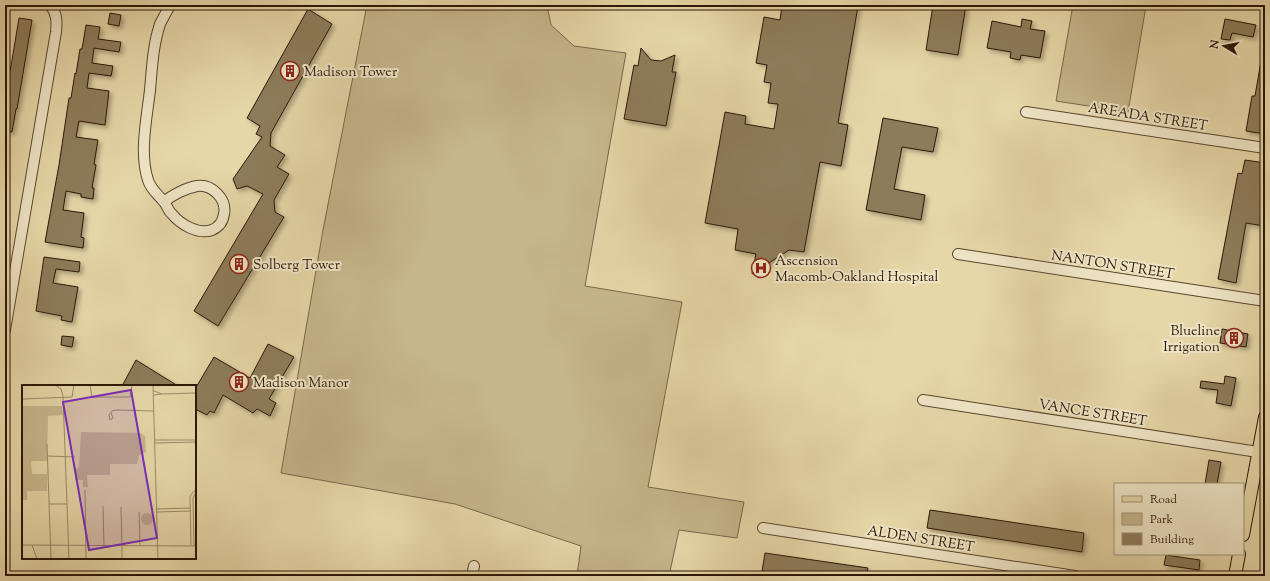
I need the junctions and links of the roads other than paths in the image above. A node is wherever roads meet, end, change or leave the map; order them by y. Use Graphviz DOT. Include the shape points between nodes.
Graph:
graph roads {
  1 [pos="50,5"];
  2 [pos="170,5"];
  3 [pos="1026,112"];
  4 [pos="1265,148"];
  5 [pos="164,202"];
  6 [pos="958,254"];
  7 [pos="1265,301"];
  8 [pos="5,330"];
  9 [pos="923,400"];
  10 [pos="1265,417"];
  11 [pos="1258,452"];
  12 [pos="763,528"];
  13 [pos="1244,529"];
  14 [pos="1239,555"];
  15 [pos="474,566"];
  16 [pos="472,576"];
  17 [pos="1075,576"];
  18 [pos="1235,576"];
  1 -- 8 [label="street" via="56,13 56,32"];
  2 -- 5 [label="street" via="161,23 155,49 144,143 148,180 152,190"];
  3 -- 4 [label="street, AREADA STREET"];
  5 -- 5 [label="street" via="177,220 195,230 209,231 215,228 222,222 224,215 222,200 214,190 197,186"];
  6 -- 7 [label="street, NANTON STREET"];
  9 -- 11 [label="street, VANCE STREET"];
  10 -- 11 [label="main road"];
  11 -- 13 [label="main road"];
  12 -- 17 [label="street, ALDEN STREET"];
  14 -- 18 [label="main road"];
  15 -- 16 [label="street"];
}
